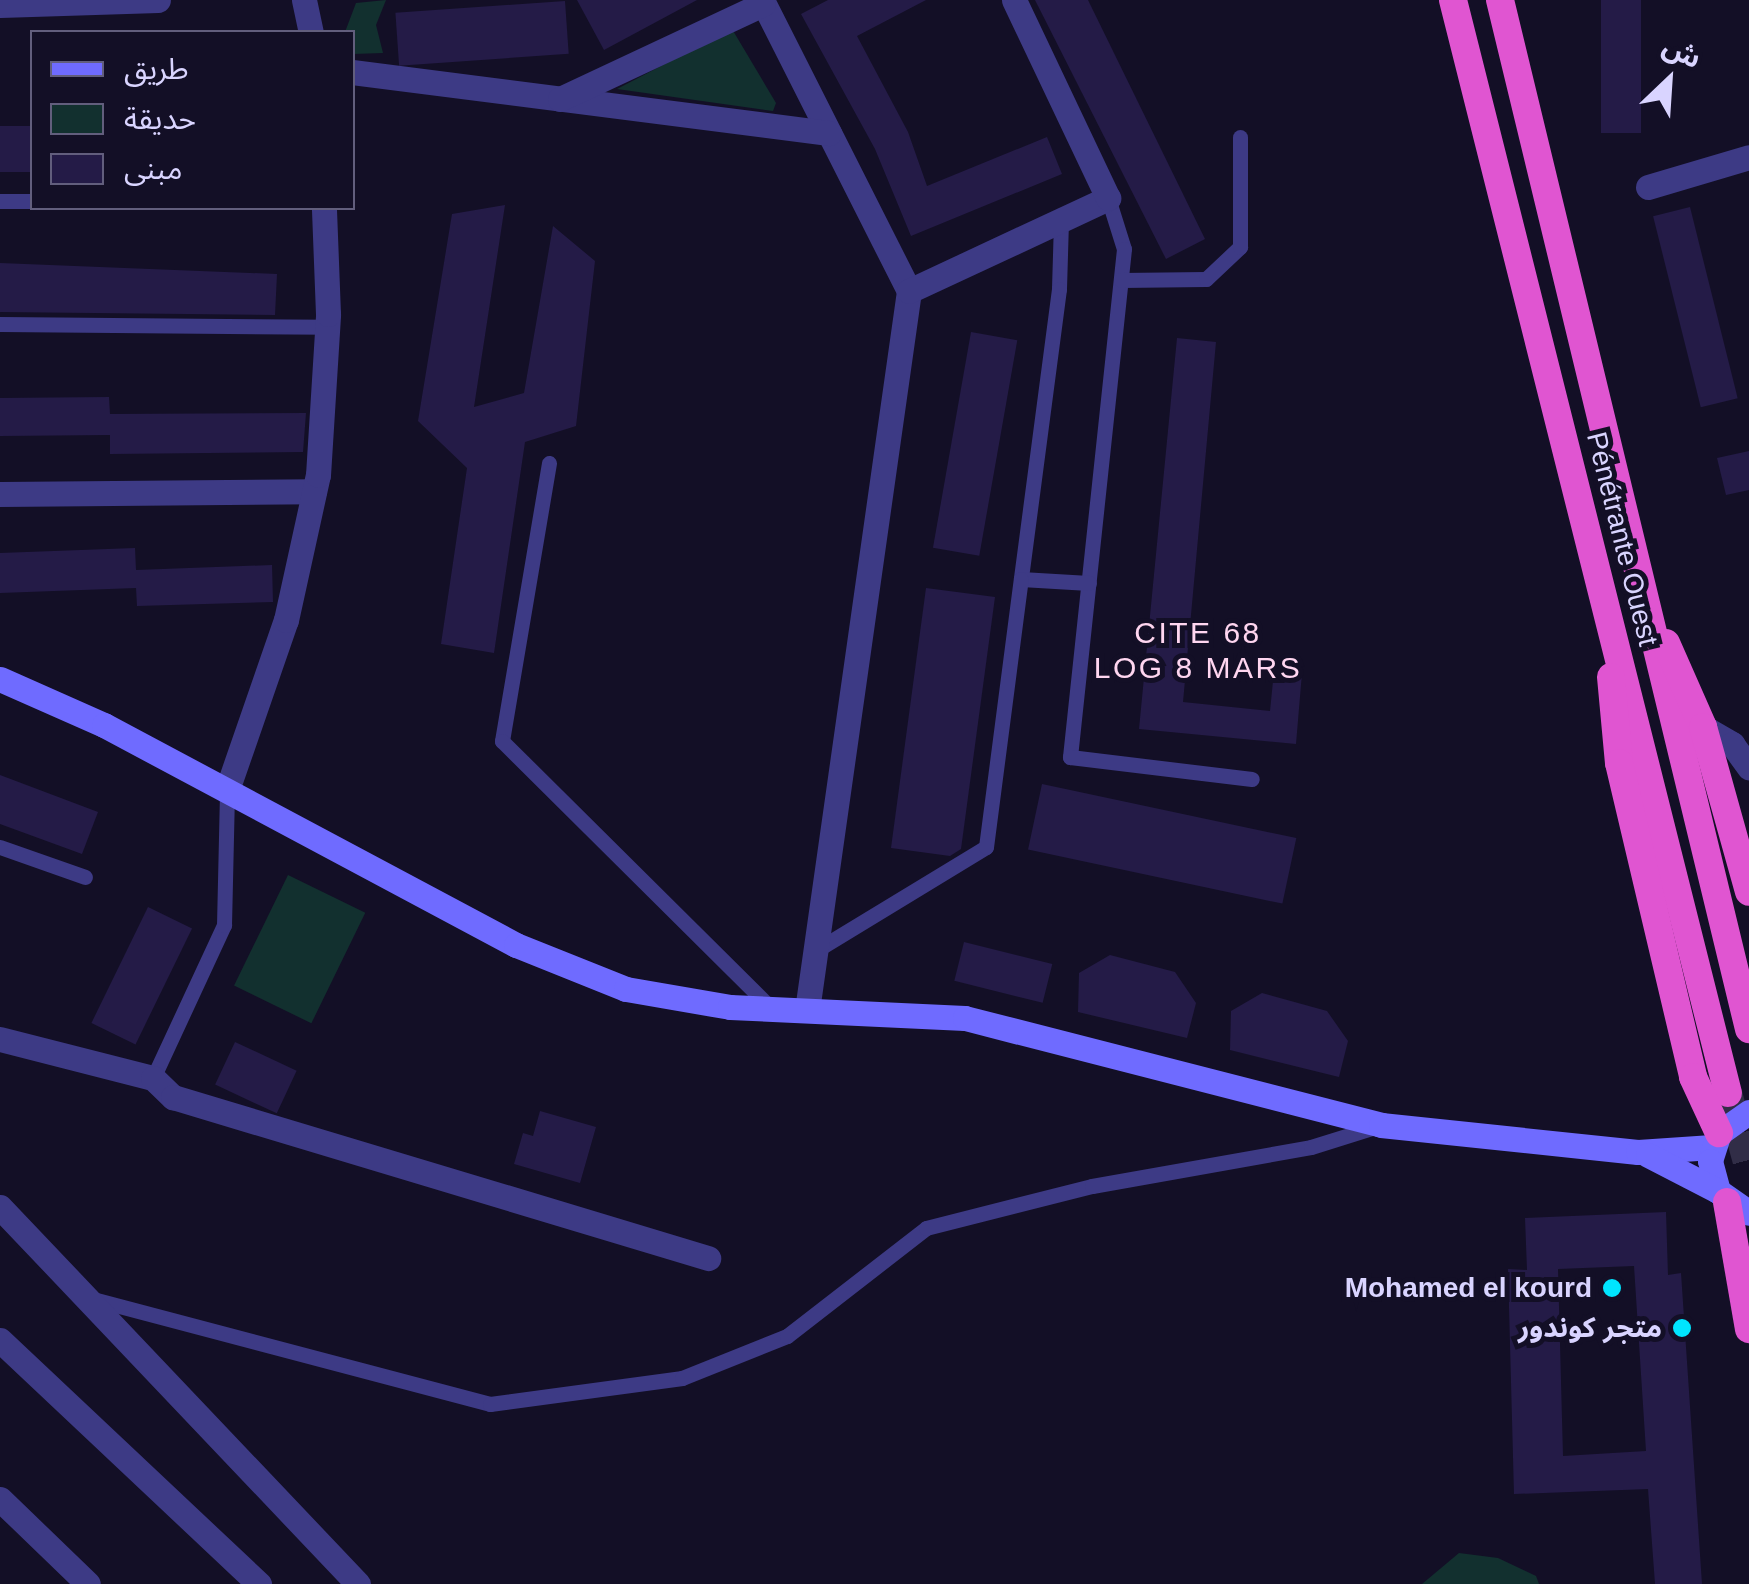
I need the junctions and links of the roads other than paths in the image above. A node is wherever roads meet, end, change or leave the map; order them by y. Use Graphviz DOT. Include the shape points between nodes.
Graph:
graph roads {
  1 [pos="158,0"];
  2 [pos="304,0"];
  3 [pos="1014,0"];
  4 [pos="1453,0"];
  5 [pos="1500,0"];
  6 [pos="763,2"];
  7 [pos="0,5"];
  8 [pos="311,30"];
  9 [pos="355,72"];
  10 [pos="560,99"];
  11 [pos="829,134"];
  12 [pos="1240,137"];
  13 [pos="1749,158"];
  14 [pos="1648,187"];
  15 [pos="1108,198"];
  16 [pos="0,201"];
  17 [pos="30,201"];
  18 [pos="324,210"];
  19 [pos="1061,220"];
  20 [pos="1121,280"];
  21 [pos="909,291"];
  22 [pos="0,324"];
  23 [pos="328,327"];
  24 [pos="550,463"];
  25 [pos="314,491"];
  26 [pos="0,494"];
  27 [pos="1021,579"];
  28 [pos="1089,582"];
  29 [pos="1645,604"];
  30 [pos="1612,630"];
  31 [pos="0,678"];
  32 [pos="1703,727"];
  33 [pos="1749,767"];
  34 [pos="1252,779"];
  35 [pos="227,790"];
  36 [pos="0,846"];
  37 [pos="85,878"];
  38 [pos="1749,892"];
  39 [pos="811,954"];
  40 [pos="771,1008"];
  41 [pos="807,1010"];
  42 [pos="1749,1028"];
  43 [pos="0,1039"];
  44 [pos="152,1078"];
  45 [pos="1739,1103"];
  46 [pos="1381,1125"];
  47 [pos="1716,1140"];
  48 [pos="1638,1152"];
  49 [pos="1731,1202"];
  50 [pos="0,1207"];
  51 [pos="708,1258"];
  52 [pos="85,1297"];
  53 [pos="1749,1329"];
  54 [pos="0,1340"];
  55 [pos="0,1499"];
  56 [pos="88,1584"];
  57 [pos="259,1584"];
  58 [pos="358,1584"];
  1 -- 7 [label="street"];
  2 -- 8 [label="street"];
  3 -- 15 [label="street"];
  4 -- 30 [label="highway, Pénétrante Ouest"];
  5 -- 29 [label="highway, Pénétrante Ouest"];
  6 -- 10 [label="street"];
  6 -- 11 [label="street"];
  9 -- 10 [label="street"];
  10 -- 11 [label="street"];
  11 -- 21 [label="street"];
  12 -- 20 [label="lane" via="1240,248 1206,279"];
  13 -- 14 [label="street"];
  15 -- 19 [label="street"];
  15 -- 20 [label="lane" via="1124,249"];
  16 -- 17 [label="lane"];
  18 -- 23 [label="street"];
  19 -- 21 [label="street"];
  19 -- 27 [label="lane" via="1059,289"];
  20 -- 28 [label="lane"];
  21 -- 39 [label="street"];
  22 -- 23 [label="lane"];
  23 -- 25 [label="street"];
  24 -- 40 [label="lane" via="502,741"];
  25 -- 26 [label="street"];
  25 -- 35 [label="street" via="286,620"];
  27 -- 28 [label="lane"];
  27 -- 39 [label="lane" via="986,847"];
  28 -- 34 [label="lane" via="1070,758"];
  29 -- 32 [label="highway"];
  29 -- 42 [label="highway, Pénétrante Ouest"];
  30 -- 45 [label="highway, Pénétrante Ouest"];
  30 -- 47 [label="highway" via="1618,763 1693,1077"];
  31 -- 35 [label="main road"];
  32 -- 33 [label="street" via="1732,744"];
  32 -- 38 [label="highway"];
  35 -- 40 [label="main road" via="575,971 626,990"];
  35 -- 44 [label="lane" via="224,924"];
  36 -- 37 [label="lane"];
  39 -- 41 [label="street"];
  40 -- 41 [label="main road"];
  41 -- 46 [label="main road" via="965,1018"];
  43 -- 44 [label="street"];
  44 -- 51 [label="street" via="173,1097"];
  45 -- 47 [label="main road"];
  46 -- 48 [label="main road"];
  46 -- 52 [label="lane" via="1311,1147 1092,1186 926,1228 787,1336 682,1378 490,1404"];
  47 -- 48 [label="main road"];
  47 -- 49 [label="main road"];
  48 -- 49 [label="main road"];
  49 -- 53 [label="highway"];
  50 -- 52 [label="street"];
  52 -- 58 [label="street"];
  54 -- 57 [label="street"];
  55 -- 56 [label="street"];
}
